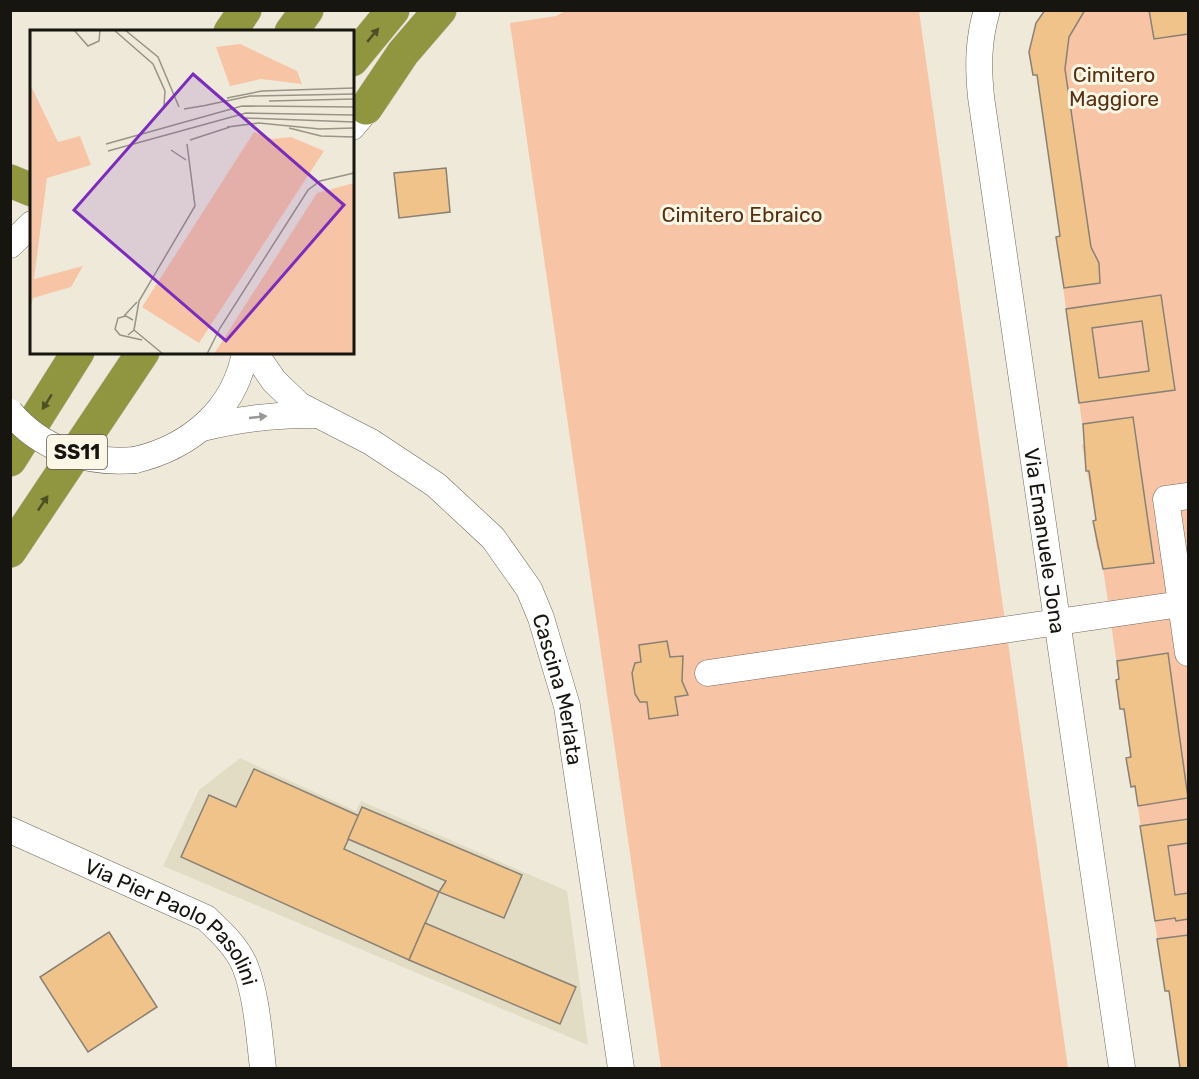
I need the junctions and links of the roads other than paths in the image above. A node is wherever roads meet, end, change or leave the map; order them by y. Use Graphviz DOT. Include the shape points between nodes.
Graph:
graph roads {
  1 [pos="230,10"];
  2 [pos="245,10"];
  3 [pos="287,10"];
  4 [pos="307,10"];
  5 [pos="364,10"];
  6 [pos="393,10"];
  7 [pos="440,10"];
  8 [pos="458,10"];
  9 [pos="987,10"];
  10 [pos="219,30"];
  11 [pos="231,30"];
  12 [pos="275,30"];
  13 [pos="292,30"];
  14 [pos="349,30"];
  15 [pos="354,58"];
  16 [pos="359,118"];
  17 [pos="10,181"];
  18 [pos="30,189"];
  19 [pos="30,226"];
  20 [pos="10,245"];
  21 [pos="77,354"];
  22 [pos="142,354"];
  23 [pos="244,354"];
  24 [pos="255,354"];
  25 [pos="10,412"];
  26 [pos="315,415"];
  27 [pos="202,428"];
  28 [pos="10,460"];
  29 [pos="1188,496"];
  30 [pos="10,551"];
  31 [pos="1181,604"];
  32 [pos="1056,622"];
  33 [pos="1188,653"];
  34 [pos="708,673"];
  35 [pos="10,830"];
  36 [pos="263,1068"];
  37 [pos="621,1068"];
  38 [pos="1122,1068"];
  1 -- 10 [label="street"];
  2 -- 11 [label="highway"];
  3 -- 12 [label="highway"];
  4 -- 13 [label="highway"];
  5 -- 14 [label="highway"];
  15 -- 6 [label="highway, one-way"];
  7 -- 16 [label="highway" via="403,53"];
  8 -- 16 [label="street"];
  9 -- 32 [label="street, Via Emanuele Jona" via="978,70"];
  17 -- 18 [label="highway"];
  19 -- 20 [label="street"];
  21 -- 28 [label="highway, SS11, one-way"];
  30 -- 22 [label="highway, SS11, one-way"];
  23 -- 27 [label="street" via="234,387"];
  24 -- 26 [label="street, Cascina Merlata" via="274,381"];
  25 -- 27 [label="street, bridge" via="40,439 66,453 93,460 135,460 172,448"];
  27 -- 26 [label="street, one-way" via="246,418"];
  26 -- 37 [label="street, Cascina Merlata" via="371,442 436,485 493,538 529,589 567,706"];
  29 -- 31 [label="street" via="1166,499"];
  31 -- 32 [label="street"];
  31 -- 33 [label="street"];
  32 -- 34 [label="street"];
  32 -- 38 [label="street, Via Emanuele Jona"];
  35 -- 36 [label="street, Via Pier Paolo Pasolini" via="206,918 229,940 245,965"];
}
